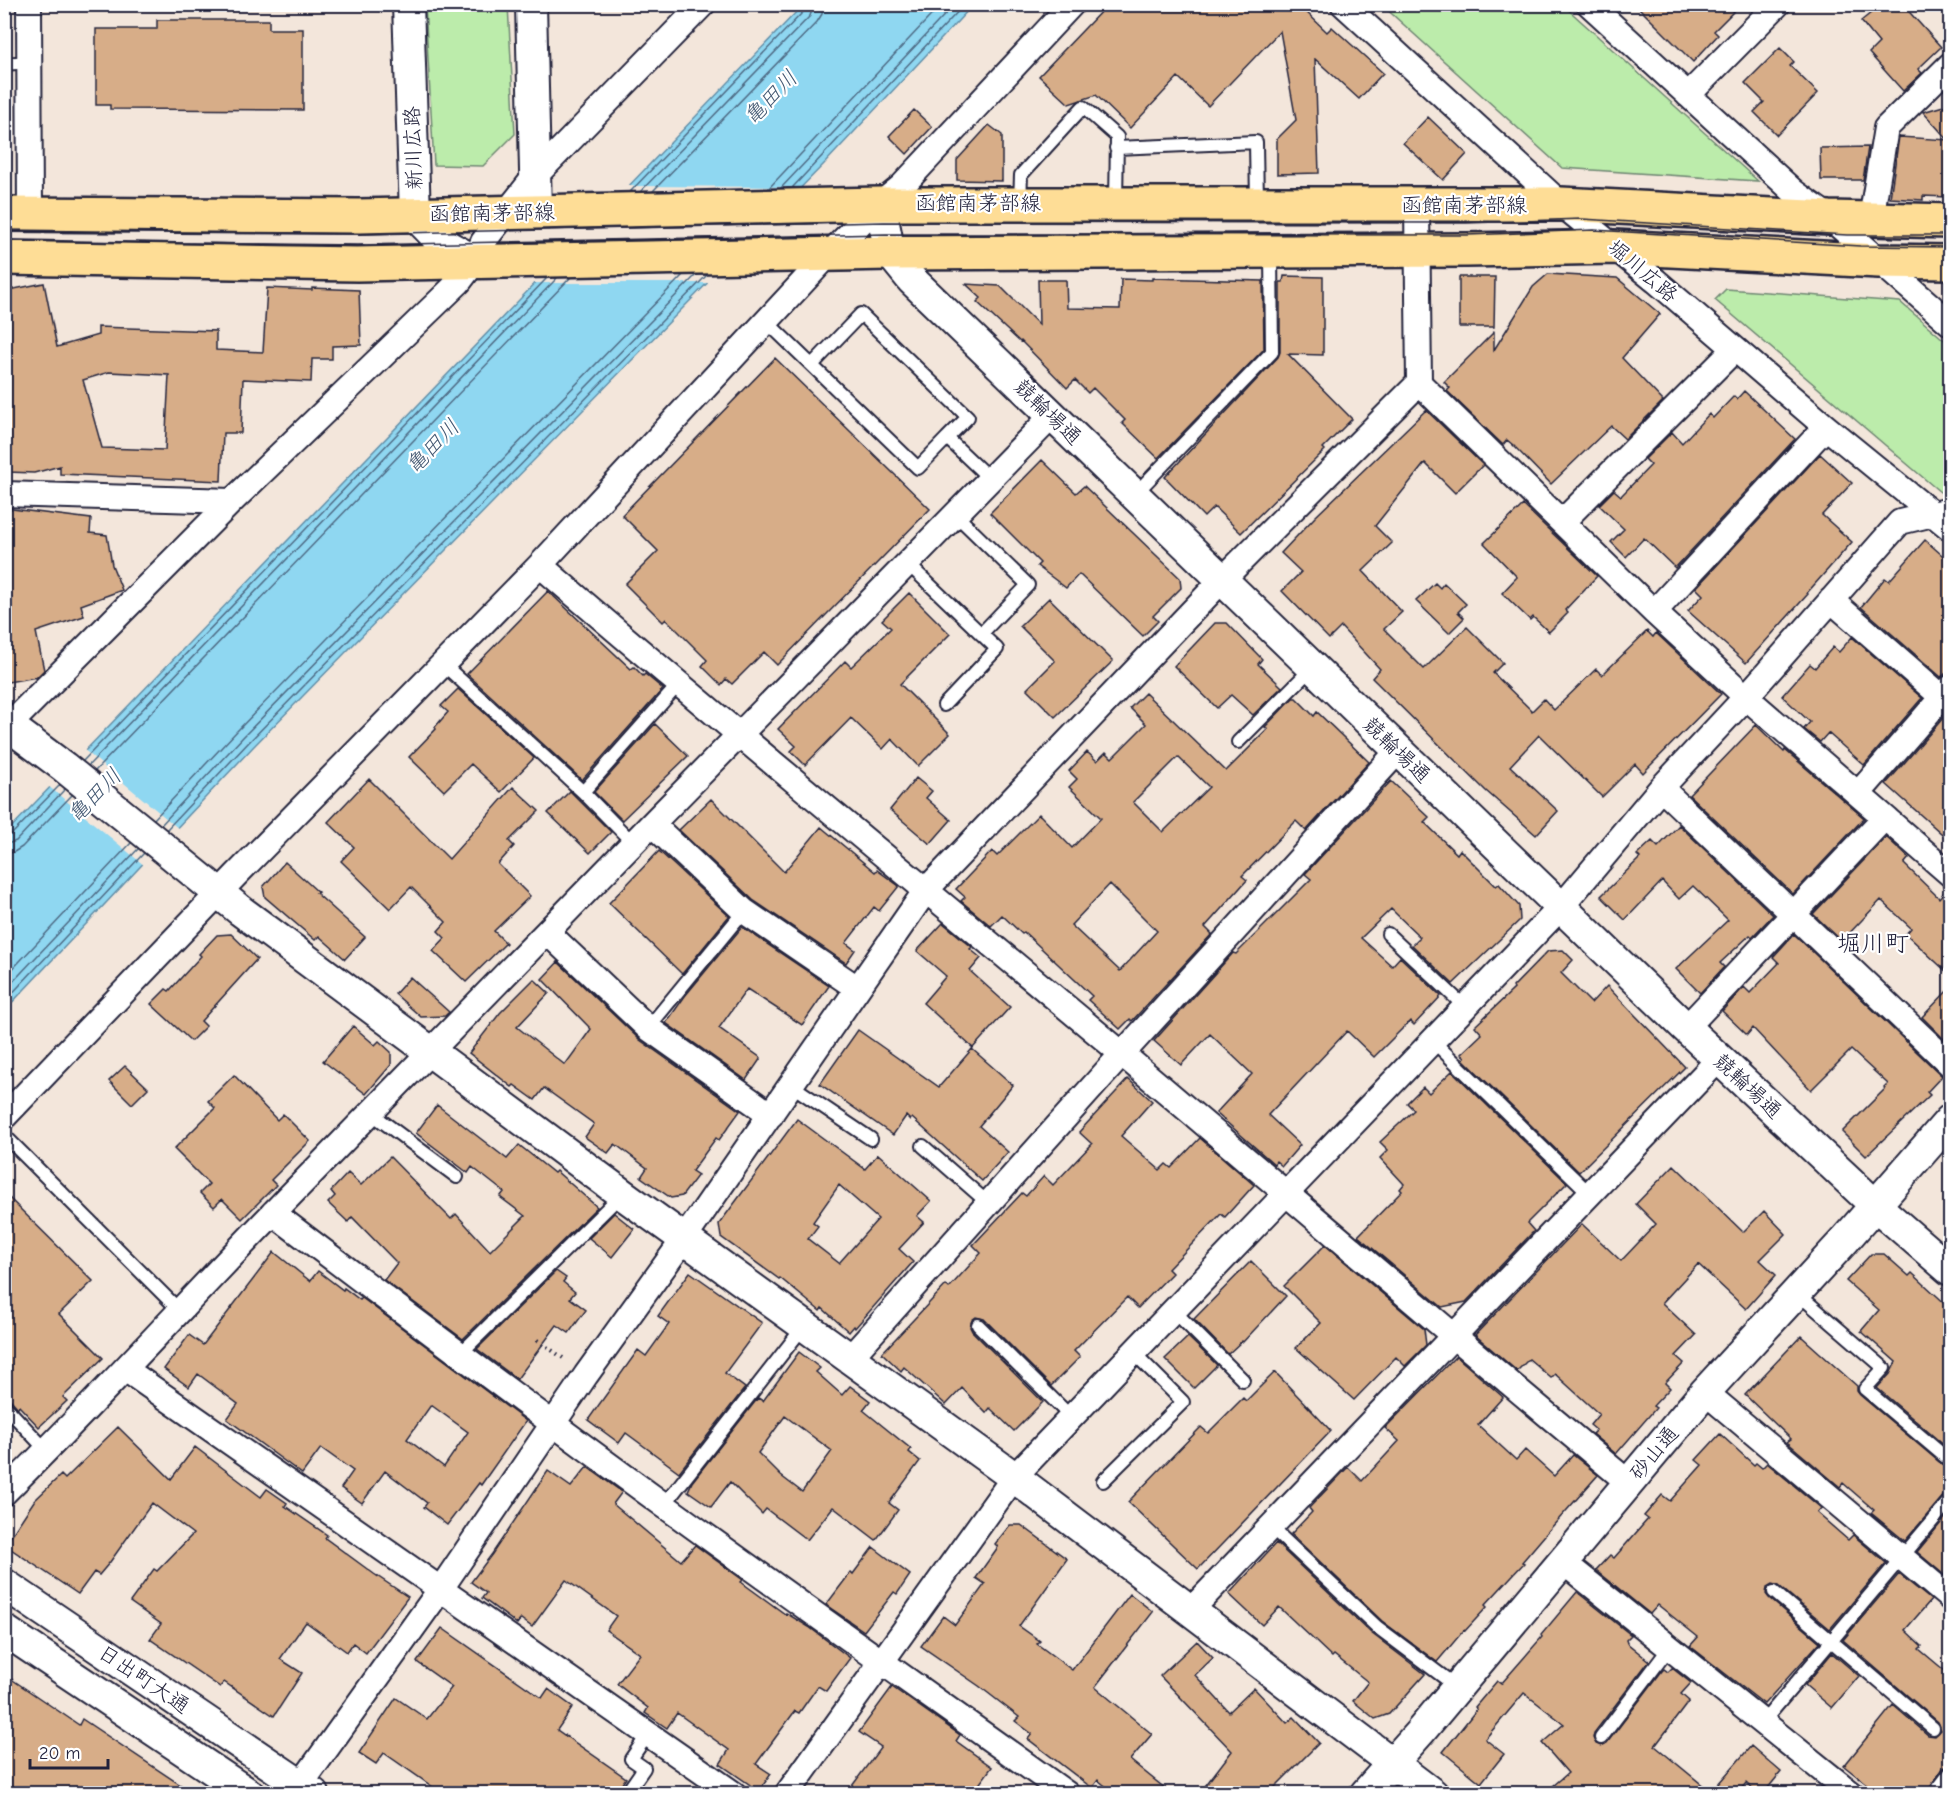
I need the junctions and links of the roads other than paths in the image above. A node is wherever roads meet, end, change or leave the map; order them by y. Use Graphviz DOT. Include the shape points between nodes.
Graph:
graph roads {
  1 [pos="29,4"];
  2 [pos="408,4"];
  3 [pos="531,4"];
  4 [pos="702,4"];
  5 [pos="1072,4"];
  6 [pos="1343,4"];
  7 [pos="1589,4"];
  8 [pos="1778,4"];
  9 [pos="29,63"];
  10 [pos="4,64"];
  11 [pos="1950,65"];
  12 [pos="1688,95"];
  13 [pos="1116,148"];
  14 [pos="536,175"];
  15 [pos="1020,203"];
  16 [pos="880,204"];
  17 [pos="1116,204"];
  18 [pos="1257,204"];
  19 [pos="1561,204"];
  20 [pos="1417,205"];
  21 [pos="521,212"];
  22 [pos="17,214"];
  23 [pos="415,215"];
  24 [pos="1830,218"];
  25 [pos="1871,219"];
  26 [pos="1950,221"];
  27 [pos="1614,247"];
  28 [pos="1417,250"];
  29 [pos="1271,251"];
  30 [pos="890,253"];
  31 [pos="829,254"];
  32 [pos="4,258"];
  33 [pos="475,261"];
  34 [pos="1878,261"];
  35 [pos="1950,262"];
  36 [pos="766,321"];
  37 [pos="1950,323"];
  38 [pos="1735,349"];
  39 [pos="812,365"];
  40 [pos="1419,383"];
  41 [pos="1052,416"];
  42 [pos="1826,428"];
  43 [pos="947,438"];
  44 [pos="990,479"];
  45 [pos="4,494"];
  46 [pos="1134,495"];
  47 [pos="232,501"];
  48 [pos="955,514"];
  49 [pos="1945,517"];
  50 [pos="1562,522"];
  51 [pos="907,563"];
  52 [pos="540,565"];
  53 [pos="1221,581"];
  54 [pos="1831,600"];
  55 [pos="1654,612"];
  56 [pos="981,634"];
  57 [pos="443,664"];
  58 [pos="1312,668"];
  59 [pos="678,685"];
  60 [pos="1948,696"];
  61 [pos="1746,697"];
  62 [pos="944,705"];
  63 [pos="6,724"];
  64 [pos="738,734"];
  65 [pos="1238,742"];
  66 [pos="1398,751"];
  67 [pos="1661,788"];
  68 [pos="583,792"];
  69 [pos="1858,794"];
  70 [pos="1884,818"];
  71 [pos="652,824"];
  72 [pos="634,844"];
  73 [pos="1950,874"];
  74 [pos="926,890"];
  75 [pos="218,894"];
  76 [pos="1562,906"];
  77 [pos="744,911"];
  78 [pos="1794,913"];
  79 [pos="548,933"];
  80 [pos="1388,933"];
  81 [pos="857,988"];
  82 [pos="1465,1007"];
  83 [pos="648,1028"];
  84 [pos="1686,1028"];
  85 [pos="1432,1041"];
  86 [pos="431,1051"];
  87 [pos="1122,1054"];
  88 [pos="1719,1059"];
  89 [pos="1950,1064"];
  90 [pos="791,1085"];
  91 [pos="371,1113"];
  92 [pos="771,1115"];
  93 [pos="4,1117"];
  94 [pos="1950,1120"];
  95 [pos="4,1135"];
  96 [pos="871,1139"];
  97 [pos="923,1146"];
  98 [pos="457,1177"];
  99 [pos="1285,1193"];
  100 [pos="1589,1193"];
  101 [pos="622,1194"];
  102 [pos="988,1203"];
  103 [pos="1875,1205"];
  104 [pos="273,1213"];
  105 [pos="684,1239"];
  106 [pos="1950,1270"];
  107 [pos="1797,1293"];
  108 [pos="1173,1310"];
  109 [pos="180,1311"];
  110 [pos="805,1325"];
  111 [pos="978,1325"];
  112 [pos="1452,1336"];
  113 [pos="1133,1352"];
  114 [pos="459,1354"];
  115 [pos="850,1358"];
  116 [pos="125,1369"];
  117 [pos="1243,1380"];
  118 [pos="1705,1392"];
  119 [pos="4,1405"];
  120 [pos="1071,1417"];
  121 [pos="554,1423"];
  122 [pos="47,1451"];
  123 [pos="1950,1461"];
  124 [pos="1014,1477"];
  125 [pos="1103,1481"];
  126 [pos="1629,1484"];
  127 [pos="4,1494"];
  128 [pos="1950,1500"];
  129 [pos="664,1506"];
  130 [pos="1270,1526"];
  131 [pos="1902,1558"];
  132 [pos="1563,1562"];
  133 [pos="4,1584"];
  134 [pos="440,1590"];
  135 [pos="1774,1592"];
  136 [pos="1950,1598"];
  137 [pos="1190,1611"];
  138 [pos="4,1630"];
  139 [pos="1831,1641"];
  140 [pos="1670,1647"];
  141 [pos="883,1662"];
  142 [pos="1457,1687"];
  143 [pos="1763,1722"];
  144 [pos="1933,1728"];
  145 [pos="648,1734"];
  146 [pos="1601,1738"];
  147 [pos="1393,1763"];
  148 [pos="1950,1773"];
  149 [pos="303,1790"];
  150 [pos="249,1794"];
  151 [pos="626,1794"];
  152 [pos="734,1794"];
  153 [pos="788,1794"];
  154 [pos="1067,1794"];
  155 [pos="1365,1794"];
  156 [pos="1433,1794"];
  157 [pos="1852,1794"];
  158 [pos="1934,1794"];
  1 -- 9 [label="street"];
  2 -- 23 [label="street, 新川広路"];
  3 -- 14 [label="street"];
  4 -- 14 [label="street"];
  5 -- 16 [label="street" via="902,186"];
  6 -- 19 [label="street, 堀川広路"];
  7 -- 12 [label="street"];
  8 -- 12 [label="street"];
  9 -- 10 [label="lane"];
  9 -- 22 [label="street"];
  11 -- 25 [label="street" via="1886,128"];
  12 -- 24 [label="street" via="1794,192"];
  13 -- 15 [label="lane" via="1117,137 1083,107 1021,175"];
  13 -- 17 [label="lane"];
  13 -- 18 [label="lane" via="1256,142"];
  14 -- 21 [label="street"];
  15 -- 16 [label="main road, 函館南茅部線"];
  15 -- 17 [label="main road, 函館南茅部線"];
  16 -- 21 [label="main road, 函館南茅部線"];
  16 -- 30 [label="street, 競輪場通"];
  16 -- 31 [label="street"];
  17 -- 18 [label="main road, 函館南茅部線"];
  18 -- 20 [label="main road, 函館南茅部線"];
  19 -- 20 [label="main road, 函館南茅部線"];
  19 -- 24 [label="main road, 函館南茅部線"];
  19 -- 27 [label="street, 堀川広路"];
  20 -- 28 [label="street"];
  21 -- 23 [label="main road, 函館南茅部線"];
  21 -- 33 [label="street" via="483,242"];
  22 -- 23 [label="main road, 函館南茅部線"];
  23 -- 33 [label="street, 新川広路" via="441,243"];
  24 -- 25 [label="main road, 函館南茅部線"];
  24 -- 34 [label="street"];
  25 -- 26 [label="main road, 函館南茅部線"];
  27 -- 28 [label="main road"];
  27 -- 34 [label="main road"];
  27 -- 38 [label="street, 堀川広路"];
  28 -- 29 [label="main road"];
  28 -- 40 [label="street"];
  29 -- 30 [label="main road"];
  29 -- 46 [label="lane" via="1272,352"];
  30 -- 31 [label="main road"];
  30 -- 41 [label="street, 競輪場通" via="912,280"];
  31 -- 33 [label="main road"];
  31 -- 36 [label="street"];
  32 -- 33 [label="main road" via="357,264"];
  33 -- 47 [label="street" via="459,282"];
  34 -- 35 [label="main road"];
  34 -- 37 [label="street"];
  36 -- 39 [label="lane"];
  36 -- 52 [label="street"];
  38 -- 42 [label="street, 堀川広路"];
  38 -- 50 [label="street"];
  39 -- 43 [label="lane" via="918,468"];
  39 -- 43 [label="lane" via="861,314 968,417"];
  40 -- 50 [label="street"];
  40 -- 53 [label="street"];
  41 -- 44 [label="street"];
  41 -- 46 [label="street, 競輪場通"];
  42 -- 49 [label="street, 堀川広路"];
  42 -- 55 [label="street"];
  43 -- 44 [label="lane"];
  44 -- 48 [label="street"];
  45 -- 47 [label="street"];
  46 -- 53 [label="street, 競輪場通"];
  47 -- 63 [label="street"];
  48 -- 51 [label="street"];
  48 -- 56 [label="lane" via="1028,585"];
  49 -- 54 [label="street" via="1900,522"];
  50 -- 55 [label="street"];
  51 -- 56 [label="lane"];
  51 -- 64 [label="street"];
  52 -- 57 [label="street"];
  52 -- 59 [label="street"];
  53 -- 58 [label="street, 競輪場通"];
  53 -- 74 [label="street"];
  54 -- 60 [label="street"];
  54 -- 61 [label="street"];
  55 -- 61 [label="street"];
  56 -- 62 [label="lane" via="997,650"];
  57 -- 68 [label="lane"];
  57 -- 75 [label="street"];
  58 -- 65 [label="lane"];
  58 -- 66 [label="street, 競輪場通"];
  59 -- 64 [label="street"];
  59 -- 68 [label="lane"];
  60 -- 69 [label="street"];
  61 -- 67 [label="street"];
  61 -- 69 [label="street"];
  63 -- 75 [label="street"];
  64 -- 71 [label="street"];
  64 -- 74 [label="street"];
  66 -- 76 [label="street, 競輪場通"];
  66 -- 87 [label="street"];
  67 -- 76 [label="street"];
  67 -- 78 [label="street"];
  68 -- 72 [label="lane"];
  69 -- 70 [label="street"];
  70 -- 73 [label="street"];
  70 -- 78 [label="street"];
  71 -- 72 [label="street"];
  71 -- 77 [label="street"];
  72 -- 79 [label="street"];
  74 -- 81 [label="street"];
  74 -- 87 [label="street"];
  75 -- 86 [label="street"];
  75 -- 93 [label="street"];
  76 -- 82 [label="street"];
  76 -- 84 [label="street, 競輪場通"];
  77 -- 81 [label="street"];
  77 -- 83 [label="lane"];
  78 -- 84 [label="street"];
  78 -- 89 [label="street"];
  79 -- 83 [label="street"];
  79 -- 86 [label="street"];
  80 -- 82 [label="lane"];
  81 -- 90 [label="street"];
  82 -- 85 [label="street"];
  83 -- 92 [label="street"];
  84 -- 88 [label="street, 競輪場通"];
  85 -- 99 [label="street"];
  85 -- 100 [label="lane"];
  86 -- 91 [label="street"];
  86 -- 101 [label="street"];
  87 -- 99 [label="street"];
  87 -- 102 [label="street"];
  88 -- 100 [label="street"];
  88 -- 103 [label="street, 競輪場通"];
  90 -- 92 [label="street"];
  90 -- 96 [label="lane"];
  91 -- 98 [label="lane"];
  91 -- 104 [label="street"];
  92 -- 105 [label="street"];
  94 -- 103 [label="street, 砂山通"];
  95 -- 109 [label="lane"];
  97 -- 102 [label="lane"];
  99 -- 108 [label="street"];
  99 -- 112 [label="street"];
  100 -- 112 [label="street"];
  101 -- 105 [label="street"];
  101 -- 114 [label="lane"];
  102 -- 115 [label="street"];
  103 -- 106 [label="street, 競輪場通"];
  103 -- 107 [label="street, 砂山通"];
  104 -- 109 [label="street"];
  104 -- 114 [label="street"];
  105 -- 110 [label="street"];
  105 -- 121 [label="street"];
  107 -- 118 [label="street, 砂山通"];
  107 -- 123 [label="lane" via="1884,1368 1866,1389"];
  108 -- 113 [label="street"];
  108 -- 117 [label="lane"];
  109 -- 116 [label="street"];
  110 -- 115 [label="street"];
  110 -- 129 [label="lane"];
  111 -- 120 [label="lane"];
  112 -- 126 [label="street"];
  112 -- 130 [label="street"];
  113 -- 120 [label="street"];
  113 -- 125 [label="lane" via="1183,1402"];
  114 -- 121 [label="street"];
  115 -- 124 [label="street"];
  116 -- 122 [label="street"];
  116 -- 134 [label="street"];
  118 -- 126 [label="street, 砂山通"];
  118 -- 131 [label="street"];
  119 -- 122 [label="lane"];
  120 -- 124 [label="street"];
  121 -- 129 [label="street"];
  121 -- 134 [label="street"];
  122 -- 127 [label="street"];
  124 -- 137 [label="street"];
  124 -- 141 [label="street"];
  126 -- 132 [label="street, 砂山通"];
  128 -- 131 [label="lane"];
  129 -- 141 [label="street"];
  130 -- 137 [label="street"];
  130 -- 142 [label="lane" via="1377,1627"];
  131 -- 136 [label="street"];
  131 -- 139 [label="lane"];
  132 -- 140 [label="street"];
  132 -- 142 [label="street, 砂山通"];
  133 -- 149 [label="street, 日出町大通"];
  134 -- 145 [label="street"];
  134 -- 149 [label="street"];
  135 -- 139 [label="lane"];
  137 -- 147 [label="street"];
  138 -- 150 [label="street, 日出町大通"];
  139 -- 143 [label="lane"];
  139 -- 144 [label="lane"];
  140 -- 143 [label="street"];
  140 -- 146 [label="lane"];
  141 -- 153 [label="street"];
  141 -- 154 [label="street"];
  142 -- 147 [label="street, 砂山通"];
  143 -- 157 [label="street"];
  145 -- 151 [label="lane" via="631,1759 644,1768"];
  145 -- 152 [label="street"];
  147 -- 155 [label="street, 砂山通"];
  147 -- 156 [label="street"];
  148 -- 158 [label="lane"];
}
